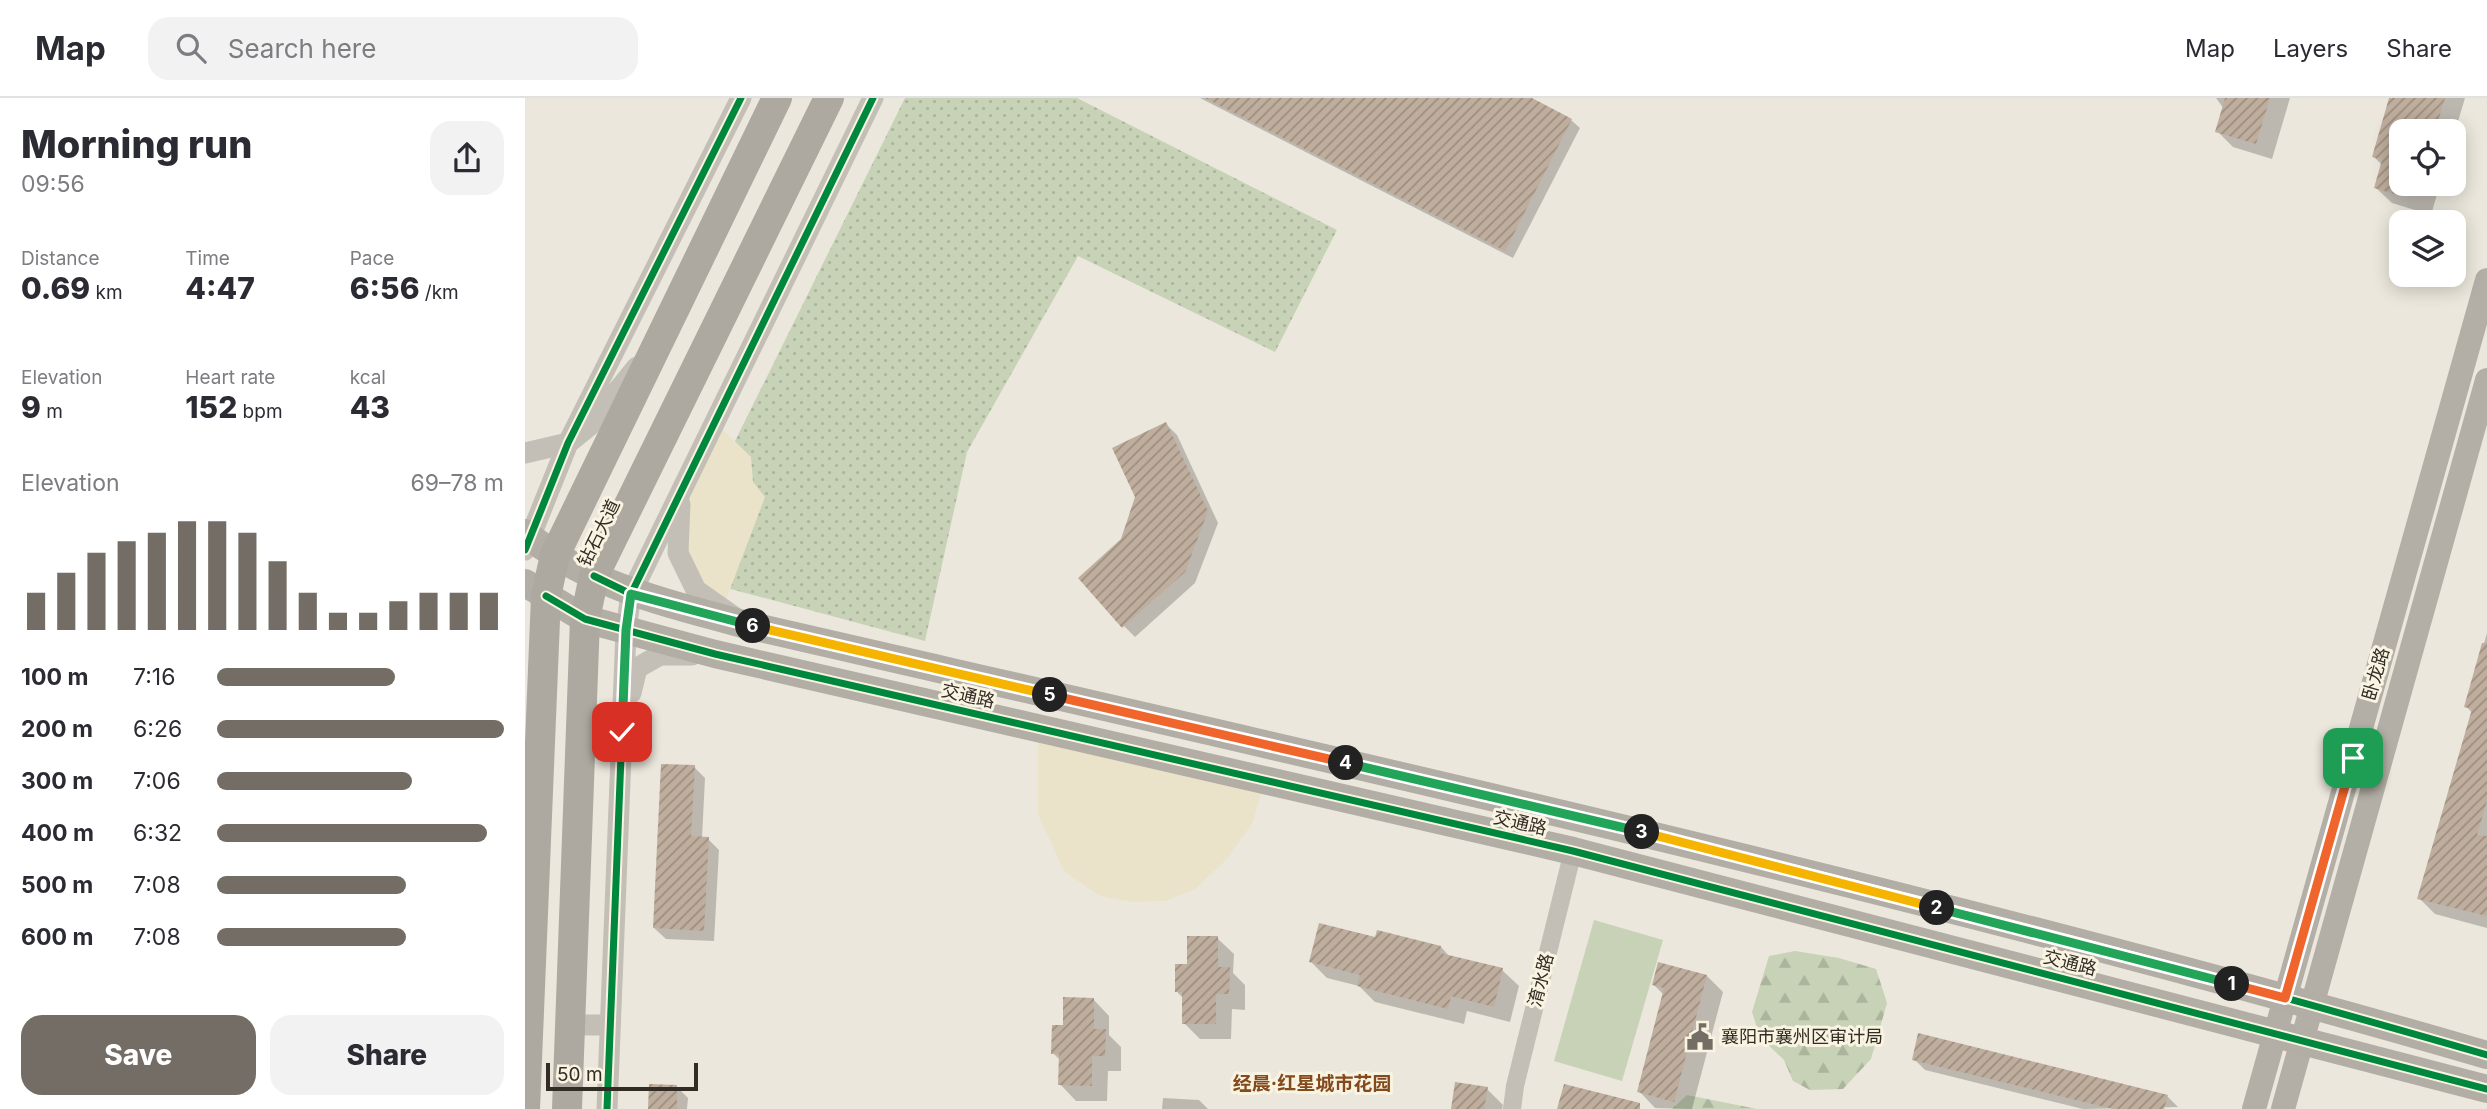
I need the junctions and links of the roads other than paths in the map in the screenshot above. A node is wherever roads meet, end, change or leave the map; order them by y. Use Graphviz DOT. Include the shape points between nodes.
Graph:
graph roads {
  1 [pos="741,98"];
  2 [pos="777,98"];
  3 [pos="829,98"];
  4 [pos="873,98"];
  5 [pos="2487,280"];
  6 [pos="656,344"];
  7 [pos="2487,380"];
  8 [pos="568,443"];
  9 [pos="525,453"];
  10 [pos="687,478"];
  11 [pos="526,540"];
  12 [pos="555,555"];
  13 [pos="594,576"];
  14 [pos="535,590"];
  15 [pos="631,594"];
  16 [pos="585,619"];
  17 [pos="747,625"];
  18 [pos="626,630"];
  19 [pos="715,654"];
  20 [pos="622,732"];
  21 [pos="1573,851"];
  22 [pos="2299,1002"];
  23 [pos="570,1025"];
  24 [pos="610,1025"];
  25 [pos="2289,1036"];
  26 [pos="2487,1055"];
  27 [pos="2487,1089"];
  28 [pos="525,1109"];
  29 [pos="567,1109"];
  30 [pos="607,1109"];
  31 [pos="1512,1109"];
  32 [pos="2254,1109"];
  33 [pos="2283,1109"];
  1 -- 8 [label="street"];
  2 -- 6 [label="highway, 钻石大道"];
  3 -- 13 [label="highway, 钻石大道"];
  4 -- 10 [label="street"];
  5 -- 22 [label="main road, 卧龙路"];
  6 -- 8 [label="street" via="589,426"];
  6 -- 12 [label="highway, 钻石大道"];
  7 -- 22 [label="main road, 卧龙路"];
  8 -- 9 [label="street"];
  8 -- 11 [label="street"];
  10 -- 15 [label="street"];
  10 -- 17 [label="street" via="677,516 678,553 696,590"];
  11 -- 12 [label="main road, 交通路"];
  12 -- 13 [label="main road, 交通路"];
  12 -- 14 [label="highway, 钻石大道"];
  13 -- 15 [label="main road, 交通路"];
  13 -- 16 [label="highway, 钻石大道"];
  14 -- 16 [label="main road, 交通路"];
  14 -- 28 [label="highway, 钻石大道"];
  15 -- 17 [label="main road, 交通路"];
  15 -- 18 [label="street"];
  16 -- 18 [label="main road, 交通路"];
  16 -- 23 [label="highway, 钻石大道"];
  17 -- 22 [label="main road, 交通路" via="1587,818"];
  18 -- 19 [label="main road, 交通路"];
  18 -- 20 [label="street"];
  19 -- 20 [label="street" via="660,655 637,668"];
  19 -- 21 [label="main road, 交通路"];
  20 -- 24 [label="street"];
  21 -- 25 [label="main road, 交通路"];
  21 -- 31 [label="street, 淯水路"];
  22 -- 25 [label="main road, 卧龙路"];
  22 -- 26 [label="main road, 交通路"];
  23 -- 24 [label="street"];
  23 -- 29 [label="highway, 钻石大道"];
  24 -- 30 [label="street"];
  25 -- 27 [label="main road, 交通路"];
  25 -- 32 [label="main road, 卧龙路"];
  25 -- 33 [label="main road, 卧龙路"];
}
